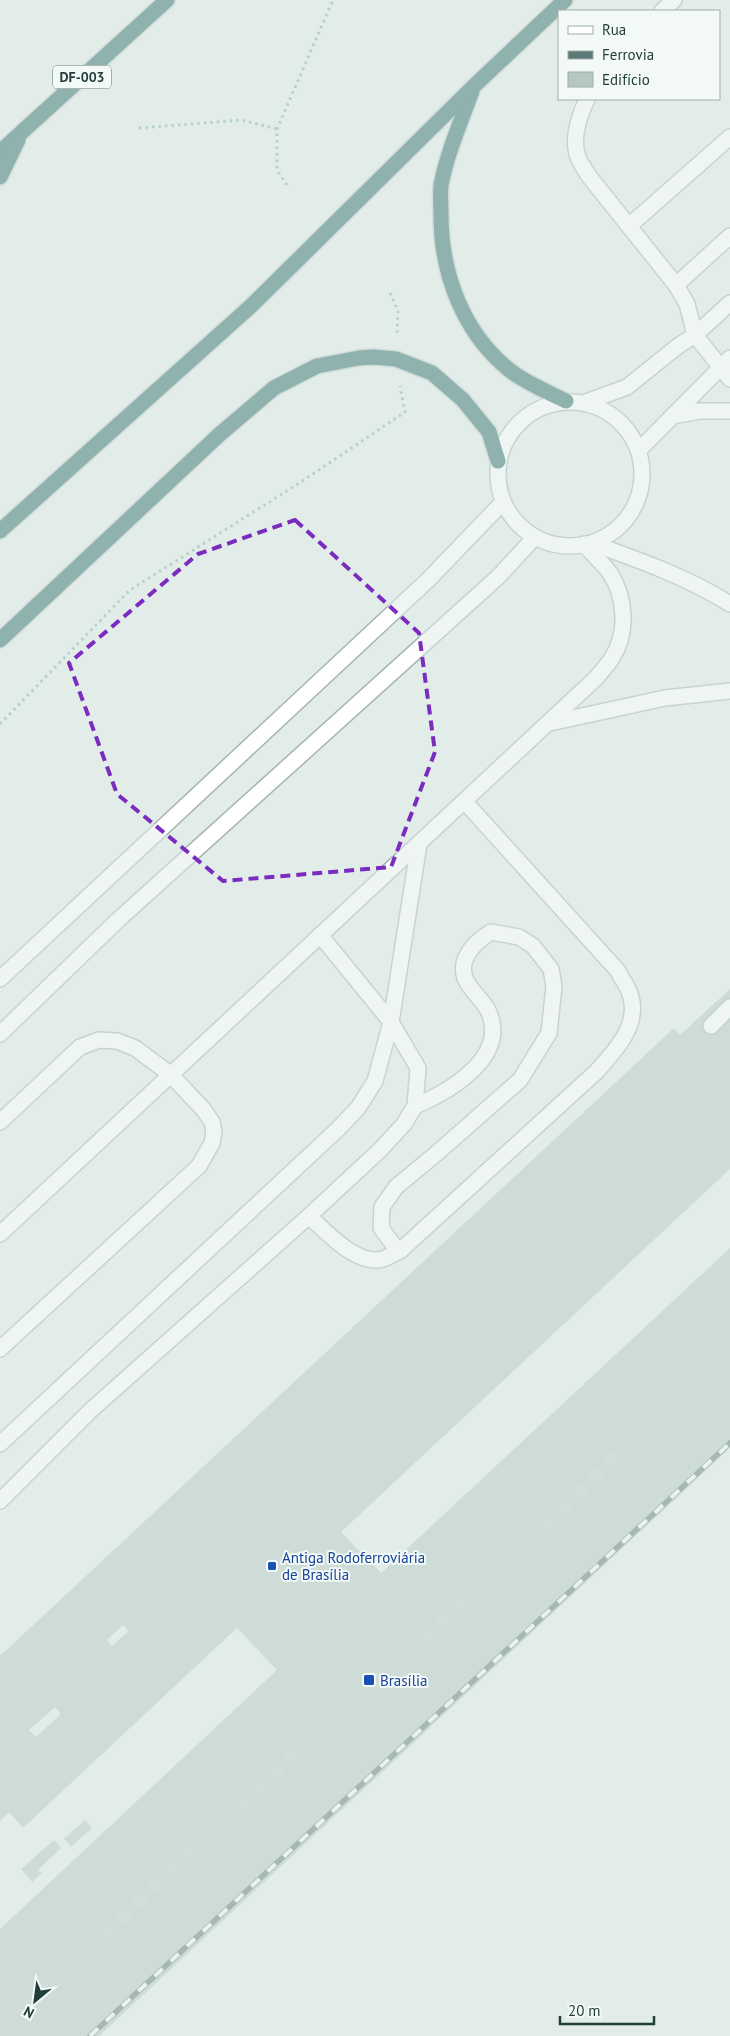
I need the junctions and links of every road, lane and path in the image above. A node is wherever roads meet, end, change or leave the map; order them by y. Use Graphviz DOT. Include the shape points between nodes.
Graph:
graph roads {
  1 [pos="151,0"];
  2 [pos="168,0"];
  3 [pos="333,0"];
  4 [pos="565,0"];
  5 [pos="674,0"];
  6 [pos="663,10"];
  7 [pos="142,23"];
  8 [pos="474,86"];
  9 [pos="587,100"];
  10 [pos="140,128"];
  11 [pos="277,129"];
  12 [pos="22,131"];
  13 [pos="730,137"];
  14 [pos="0,152"];
  15 [pos="0,177"];
  16 [pos="287,185"];
  17 [pos="629,226"];
  18 [pos="730,236"];
  19 [pos="676,285"];
  20 [pos="390,293"];
  21 [pos="730,303"];
  22 [pos="695,335"];
  23 [pos="396,359"];
  24 [pos="725,363"];
  25 [pos="730,379"];
  26 [pos="566,401"];
  27 [pos="586,402"];
  28 [pos="730,410"];
  29 [pos="672,416"];
  30 [pos="639,450"];
  31 [pos="498,461"];
  32 [pos="503,502"];
  33 [pos="0,531"];
  34 [pos="535,537"];
  35 [pos="588,544"];
  36 [pos="730,604"];
  37 [pos="0,640"];
  38 [pos="730,691"];
  39 [pos="550,723"];
  40 [pos="0,724"];
  41 [pos="465,802"];
  42 [pos="419,844"];
  43 [pos="320,935"];
  44 [pos="0,979"];
  45 [pos="730,1007"];
  46 [pos="391,1022"];
  47 [pos="711,1026"];
  48 [pos="0,1034"];
  49 [pos="170,1074"];
  50 [pos="415,1106"];
  51 [pos="0,1122"];
  52 [pos="309,1216"];
  53 [pos="0,1234"];
  54 [pos="401,1250"];
  55 [pos="0,1349"];
  56 [pos="0,1444"];
  57 [pos="0,1501"];
  1 -- 7 [label="highway"];
  2 -- 7 [label="highway, DF-003"];
  3 -- 11 [label="path"];
  4 -- 8 [label="highway"];
  5 -- 6 [label="lane"];
  7 -- 12 [label="highway, DF-003"];
  8 -- 26 [label="highway" via="441,186 442,246 453,294 479,339 494,356 513,372"];
  8 -- 33 [label="highway" via="252,306"];
  9 -- 17 [label="lane" via="575,136 577,156"];
  10 -- 11 [label="path" via="241,120"];
  11 -- 16 [label="path" via="277,170"];
  12 -- 14 [label="highway, DF-003"];
  12 -- 15 [label="highway"];
  13 -- 17 [label="lane"];
  17 -- 19 [label="lane"];
  18 -- 19 [label="lane"];
  19 -- 22 [label="lane" via="687,304"];
  20 -- 23 [label="path" via="398,311"];
  21 -- 22 [label="lane"];
  22 -- 24 [label="lane"];
  22 -- 27 [label="lane" via="627,387"];
  23 -- 31 [label="highway" via="432,373 463,400 489,432"];
  23 -- 37 [label="highway" via="358,358 317,366 274,388 169,480"];
  23 -- 40 [label="path" via="405,412 130,590"];
  24 -- 25 [label="lane"];
  24 -- 29 [label="lane"];
  26 -- 27 [label="lane"];
  26 -- 31 [label="lane" via="546,404 514,426 503,443"];
  27 -- 30 [label="lane" via="610,413 630,433"];
  28 -- 29 [label="lane"];
  29 -- 30 [label="lane"];
  30 -- 35 [label="lane" via="643,469 642,489 635,507 624,523 609,535"];
  31 -- 32 [label="lane" via="497,482"];
  32 -- 34 [label="lane" via="513,519"];
  32 -- 44 [label="lane" via="428,580"];
  34 -- 35 [label="lane" via="572,546"];
  34 -- 48 [label="lane" via="498,577 118,920"];
  35 -- 36 [label="lane" via="666,570"];
  35 -- 39 [label="lane" via="610,572 620,592 624,620 621,638 612,658 595,679"];
  38 -- 39 [label="lane" via="665,698"];
  39 -- 41 [label="lane"];
  41 -- 42 [label="lane"];
  41 -- 54 [label="lane" via="618,971 633,1008 621,1042 596,1072"];
  42 -- 43 [label="lane"];
  42 -- 46 [label="lane"];
  43 -- 46 [label="lane"];
  43 -- 49 [label="lane"];
  45 -- 47 [label="lane"];
  46 -- 50 [label="lane" via="418,1068"];
  46 -- 56 [label="lane" via="375,1082 358,1108"];
  49 -- 51 [label="lane" via="135,1048 117,1041 99,1040 80,1047"];
  49 -- 53 [label="lane"];
  49 -- 55 [label="lane" via="212,1122 212,1143 199,1166"];
  50 -- 52 [label="lane" via="404,1124 380,1150"];
  50 -- 54 [label="lane" via="439,1096 464,1076 483,1058 492,1043 491,1017 485,1003 465,977 464,963 474,944 491,932 519,937 534,946 551,969 554,986 549,1033 520,1080 388,1196 382,1207 381,1228 395,1248"];
  52 -- 54 [label="lane" via="337,1243 362,1258 381,1260"];
  52 -- 57 [label="lane" via="90,1411"];
}
